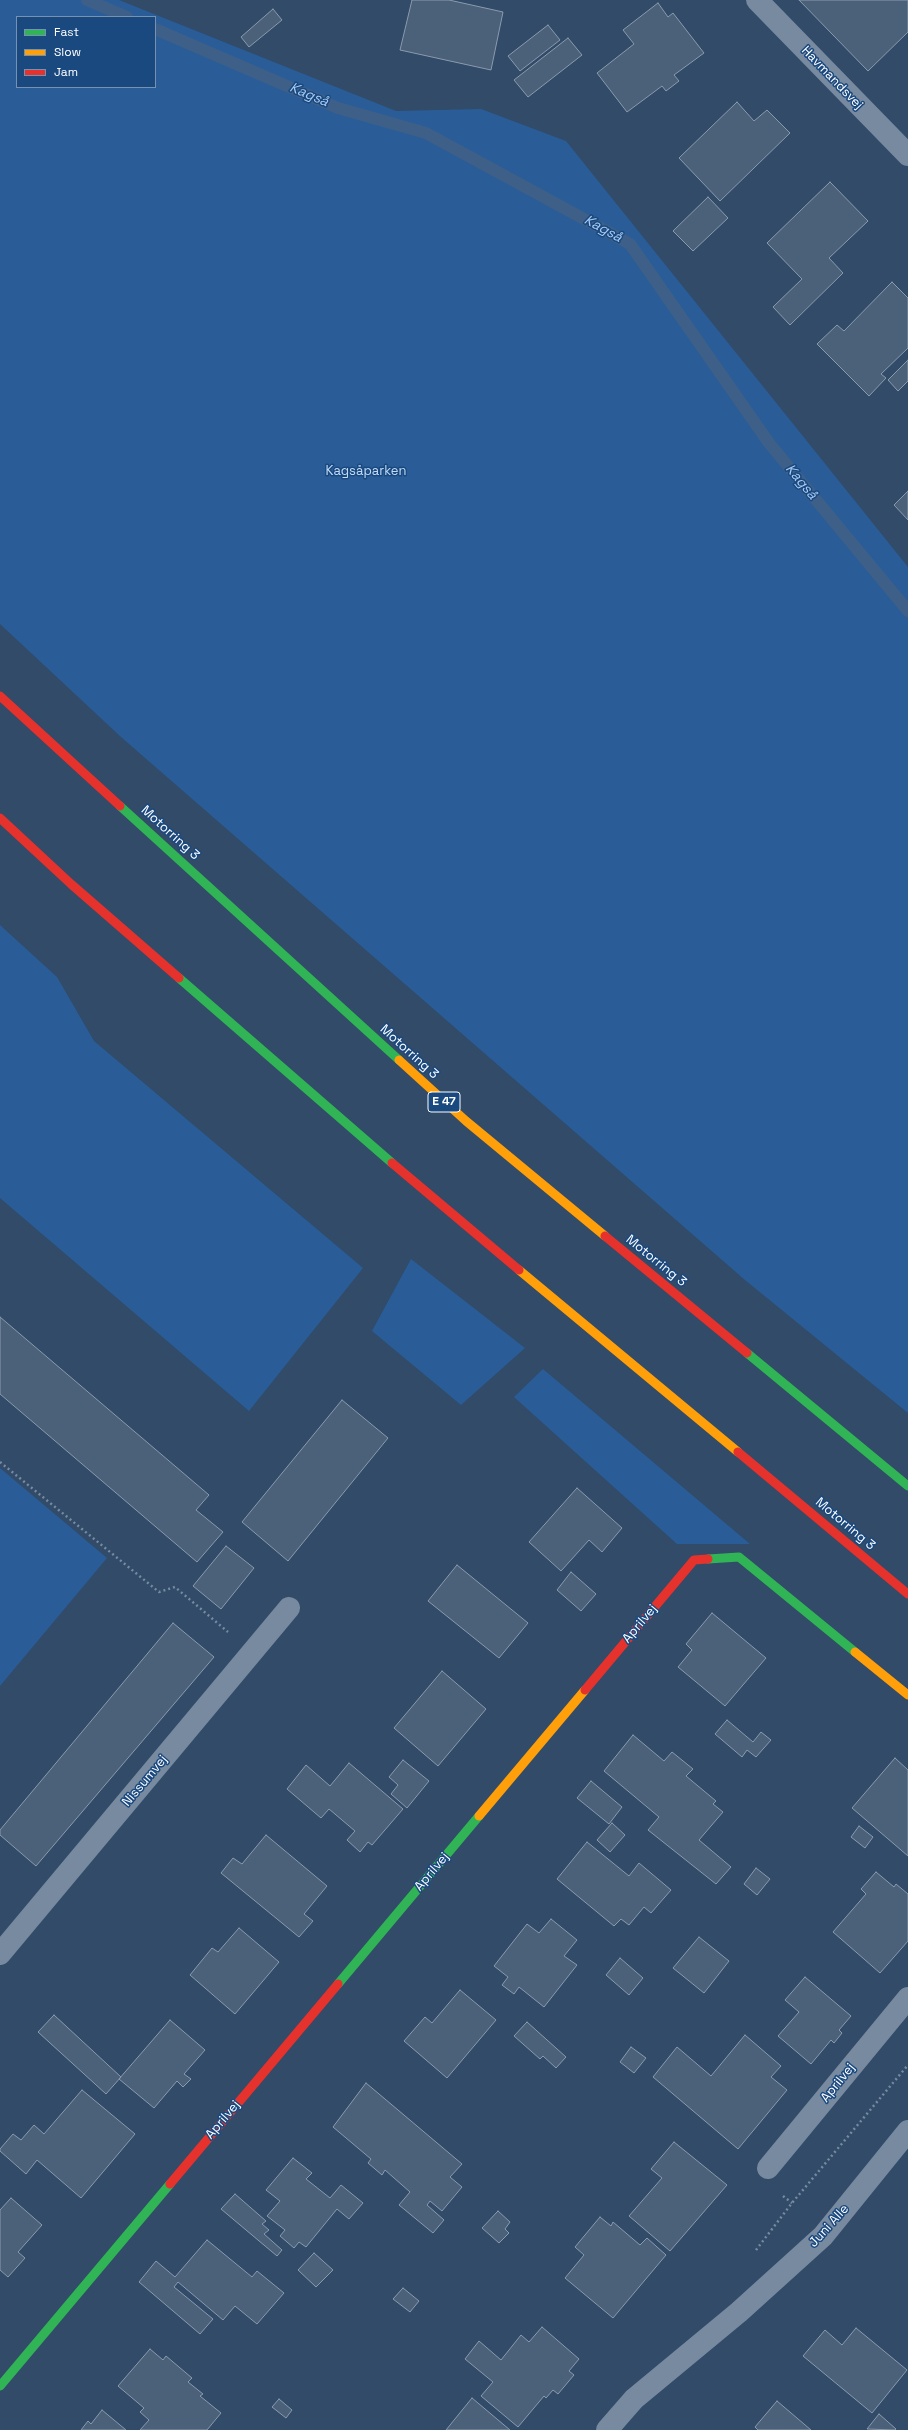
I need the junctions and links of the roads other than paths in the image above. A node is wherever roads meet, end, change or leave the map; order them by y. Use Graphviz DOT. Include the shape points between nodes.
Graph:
graph roads {
  1 [pos="756,0"];
  2 [pos="908,155"];
  3 [pos="0,696"];
  4 [pos="0,818"];
  5 [pos="908,1486"];
  6 [pos="908,1594"];
  7 [pos="289,1608"];
  8 [pos="908,1695"];
  9 [pos="0,1954"];
  10 [pos="908,1998"];
  11 [pos="908,2131"];
  12 [pos="768,2168"];
  13 [pos="0,2386"];
  14 [pos="607,2430"];
  1 -- 2 [label="street, Havmandsvej"];
  3 -- 5 [label="main road, Motorring 3 / E 47" via="466,1121"];
  4 -- 6 [label="main road, Motorring 3" via="71,884 407,1176"];
  7 -- 9 [label="street, Nissumvej"];
  8 -- 13 [label="main road, Aprilvej" via="738,1557 694,1560"];
  10 -- 12 [label="street, Aprilvej"];
  11 -- 14 [label="street, Juni Alle" via="823,2236 739,2312 634,2399"];
}
